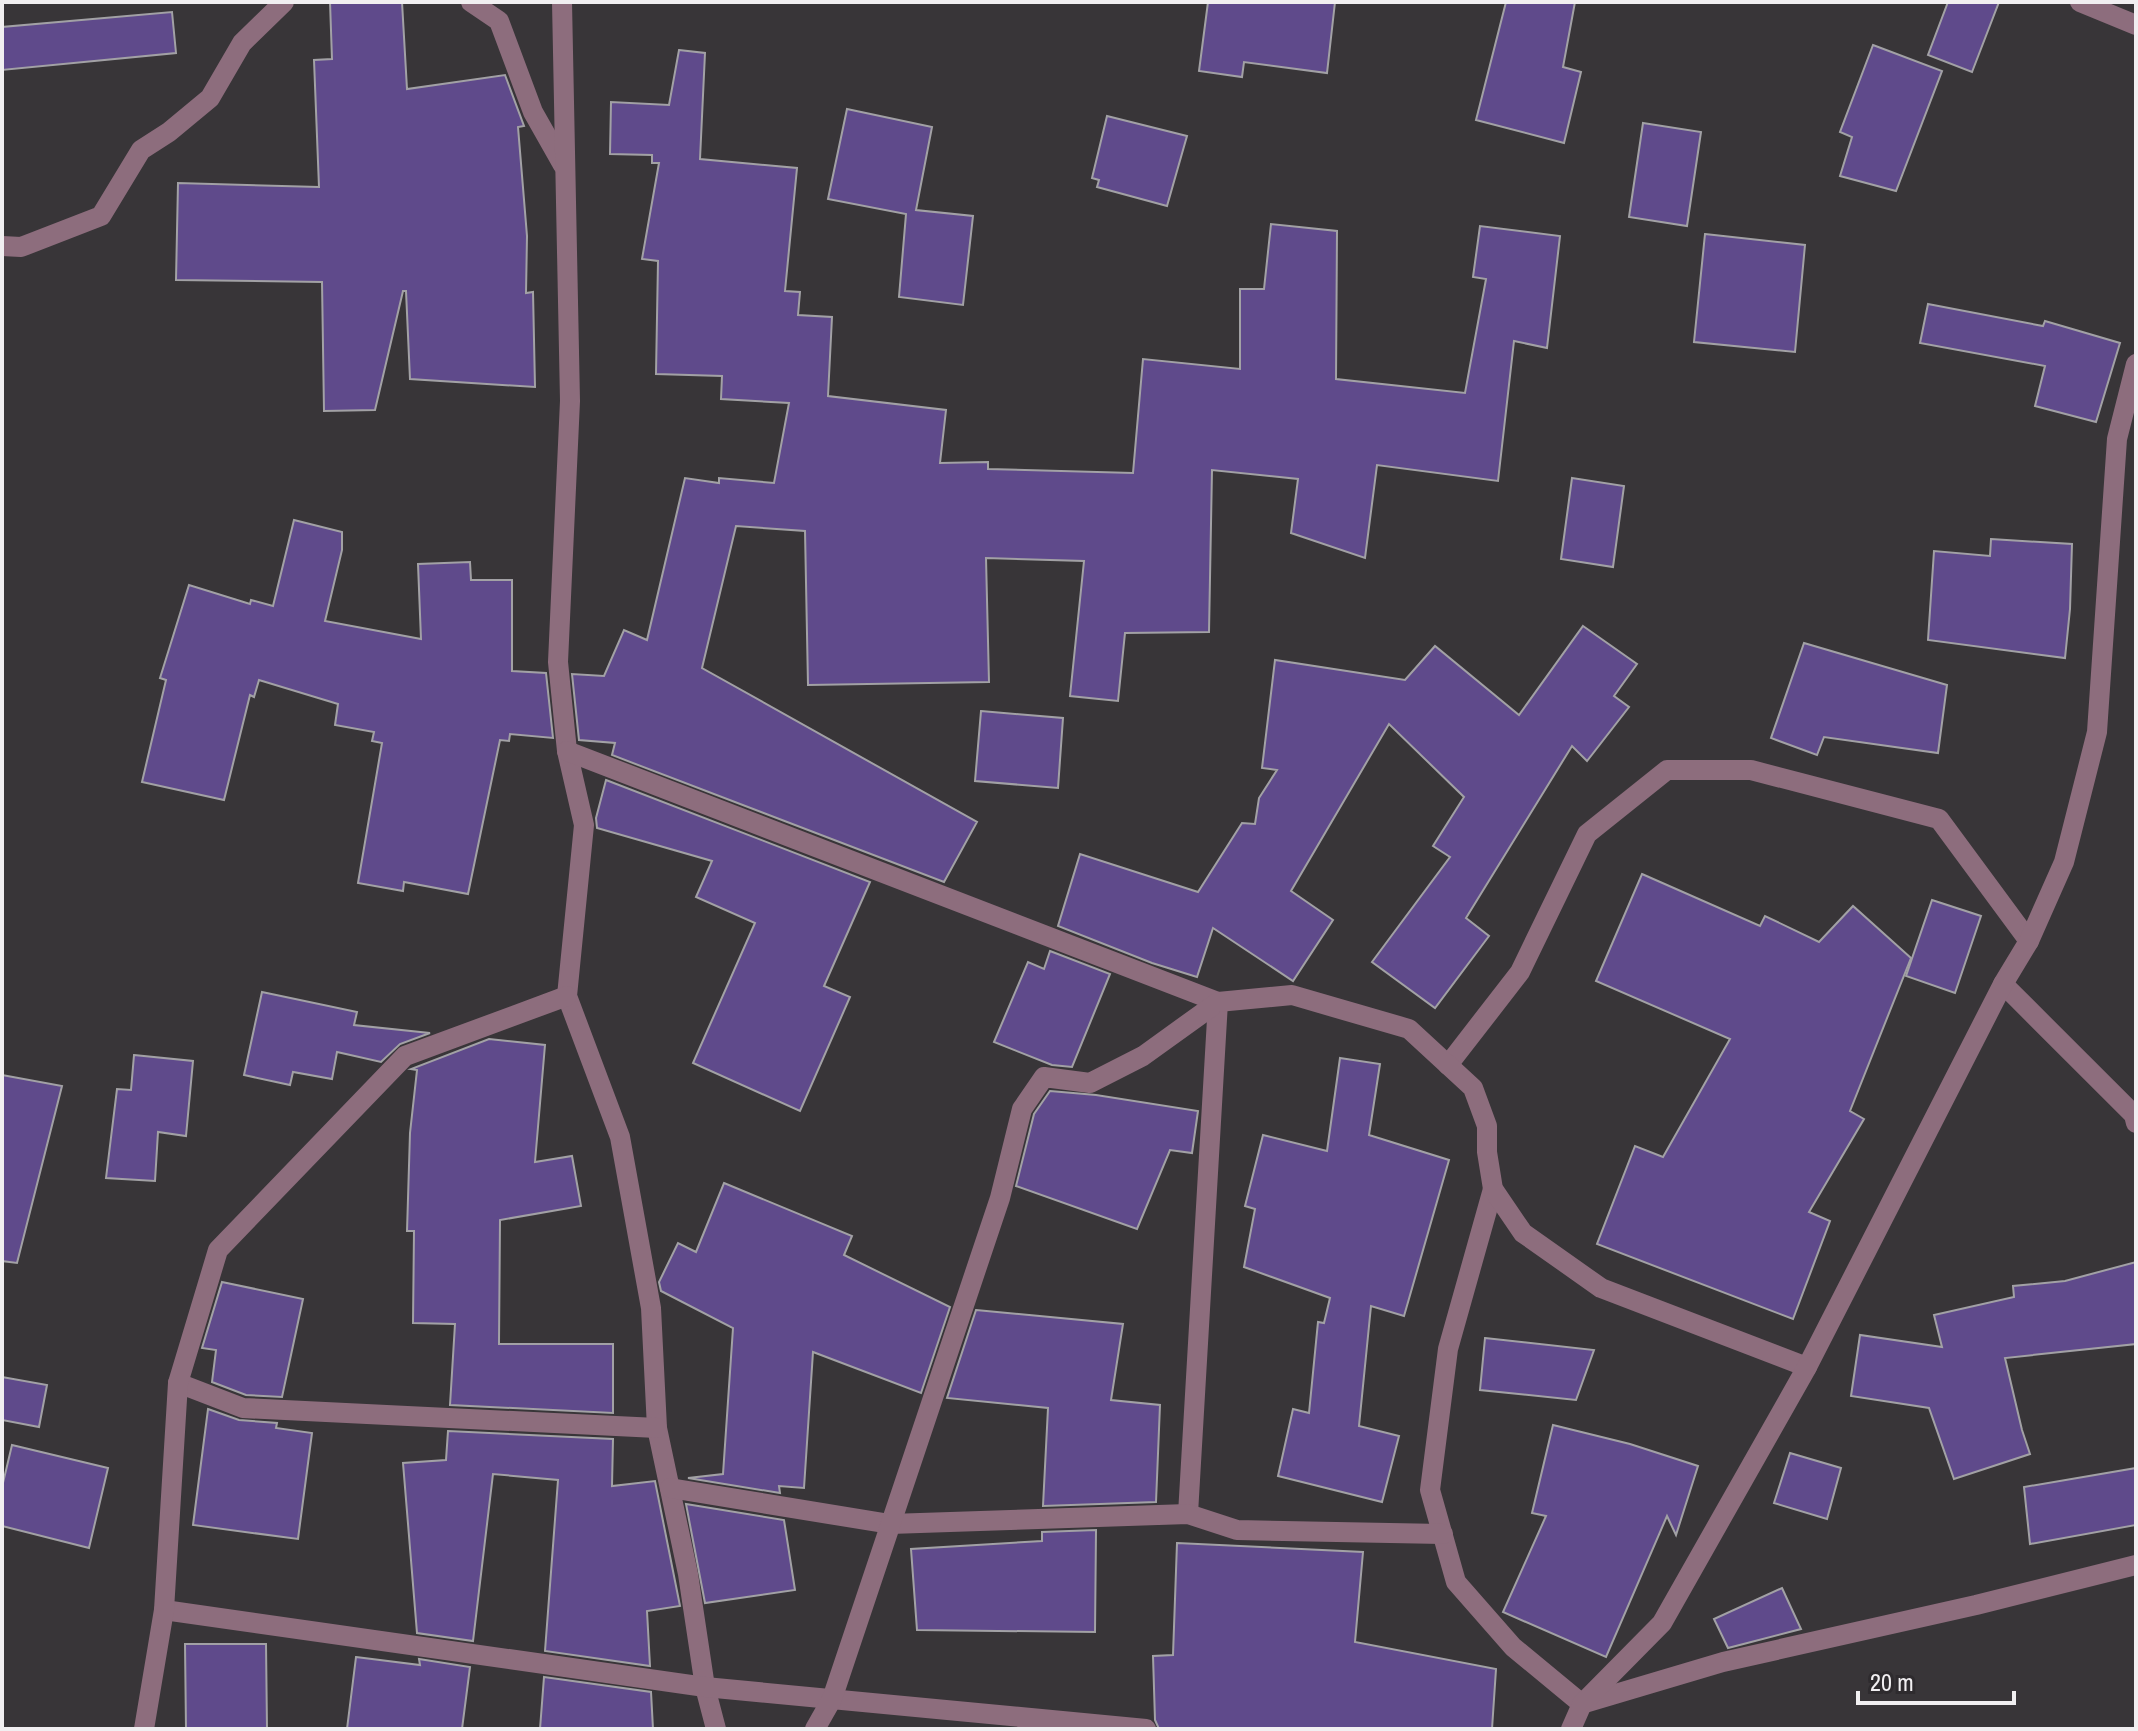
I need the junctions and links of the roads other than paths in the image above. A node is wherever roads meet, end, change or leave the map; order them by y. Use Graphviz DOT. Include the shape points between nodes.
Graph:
graph roads {
  1 [pos="284,2"];
  2 [pos="471,2"];
  3 [pos="562,2"];
  4 [pos="2080,2"];
  5 [pos="2136,25"];
  6 [pos="564,167"];
  7 [pos="2,246"];
  8 [pos="2136,364"];
  9 [pos="567,751"];
  10 [pos="2029,941"];
  11 [pos="2003,984"];
  12 [pos="567,996"];
  13 [pos="1218,1002"];
  14 [pos="1448,1065"];
  15 [pos="2136,1123"];
  16 [pos="1493,1189"];
  17 [pos="1807,1367"];
  18 [pos="178,1383"];
  19 [pos="657,1428"];
  20 [pos="670,1488"];
  21 [pos="1188,1514"];
  22 [pos="890,1524"];
  23 [pos="1443,1534"];
  24 [pos="2136,1565"];
  25 [pos="164,1610"];
  26 [pos="705,1687"];
  27 [pos="832,1699"];
  28 [pos="1582,1704"];
  29 [pos="144,1729"];
  30 [pos="716,1729"];
  31 [pos="815,1729"];
  32 [pos="1146,1729"];
  33 [pos="1571,1729"];
  1 -- 7 [label="street" via="242,43 210,98 141,150 101,216 21,247"];
  2 -- 6 [label="street" via="499,21 533,112"];
  3 -- 6 [label="street"];
  4 -- 5 [label="street"];
  6 -- 9 [label="street" via="570,401 558,662"];
  8 -- 10 [label="street" via="2117,439 2097,732 2064,862"];
  9 -- 12 [label="street" via="584,825"];
  9 -- 13 [label="street"];
  10 -- 11 [label="street"];
  10 -- 14 [label="street" via="1939,819 1751,770 1667,770 1587,834 1520,972"];
  11 -- 15 [label="street" via="2134,1115"];
  11 -- 17 [label="street"];
  12 -- 18 [label="street" via="405,1056 218,1250"];
  12 -- 19 [label="street" via="620,1137 651,1308"];
  13 -- 14 [label="street" via="1292,995 1409,1029"];
  13 -- 21 [label="street"];
  13 -- 22 [label="street" via="1143,1056 1090,1083 1044,1077 1022,1109 1000,1198"];
  14 -- 16 [label="street" via="1473,1088 1487,1126"];
  16 -- 17 [label="street" via="1523,1233 1601,1288"];
  16 -- 23 [label="street" via="1448,1349 1430,1490"];
  17 -- 28 [label="street" via="1662,1623"];
  18 -- 19 [label="street" via="243,1408"];
  18 -- 25 [label="street"];
  19 -- 20 [label="street"];
  20 -- 22 [label="street"];
  20 -- 26 [label="street"];
  21 -- 22 [label="street"];
  21 -- 23 [label="street" via="1237,1530"];
  22 -- 27 [label="street"];
  23 -- 28 [label="street" via="1456,1582 1513,1647"];
  24 -- 28 [label="street" via="1723,1662"];
  25 -- 26 [label="street"];
  25 -- 29 [label="street"];
  26 -- 27 [label="street"];
  26 -- 30 [label="street"];
  27 -- 31 [label="street"];
  27 -- 32 [label="street"];
  28 -- 33 [label="street"];
}
